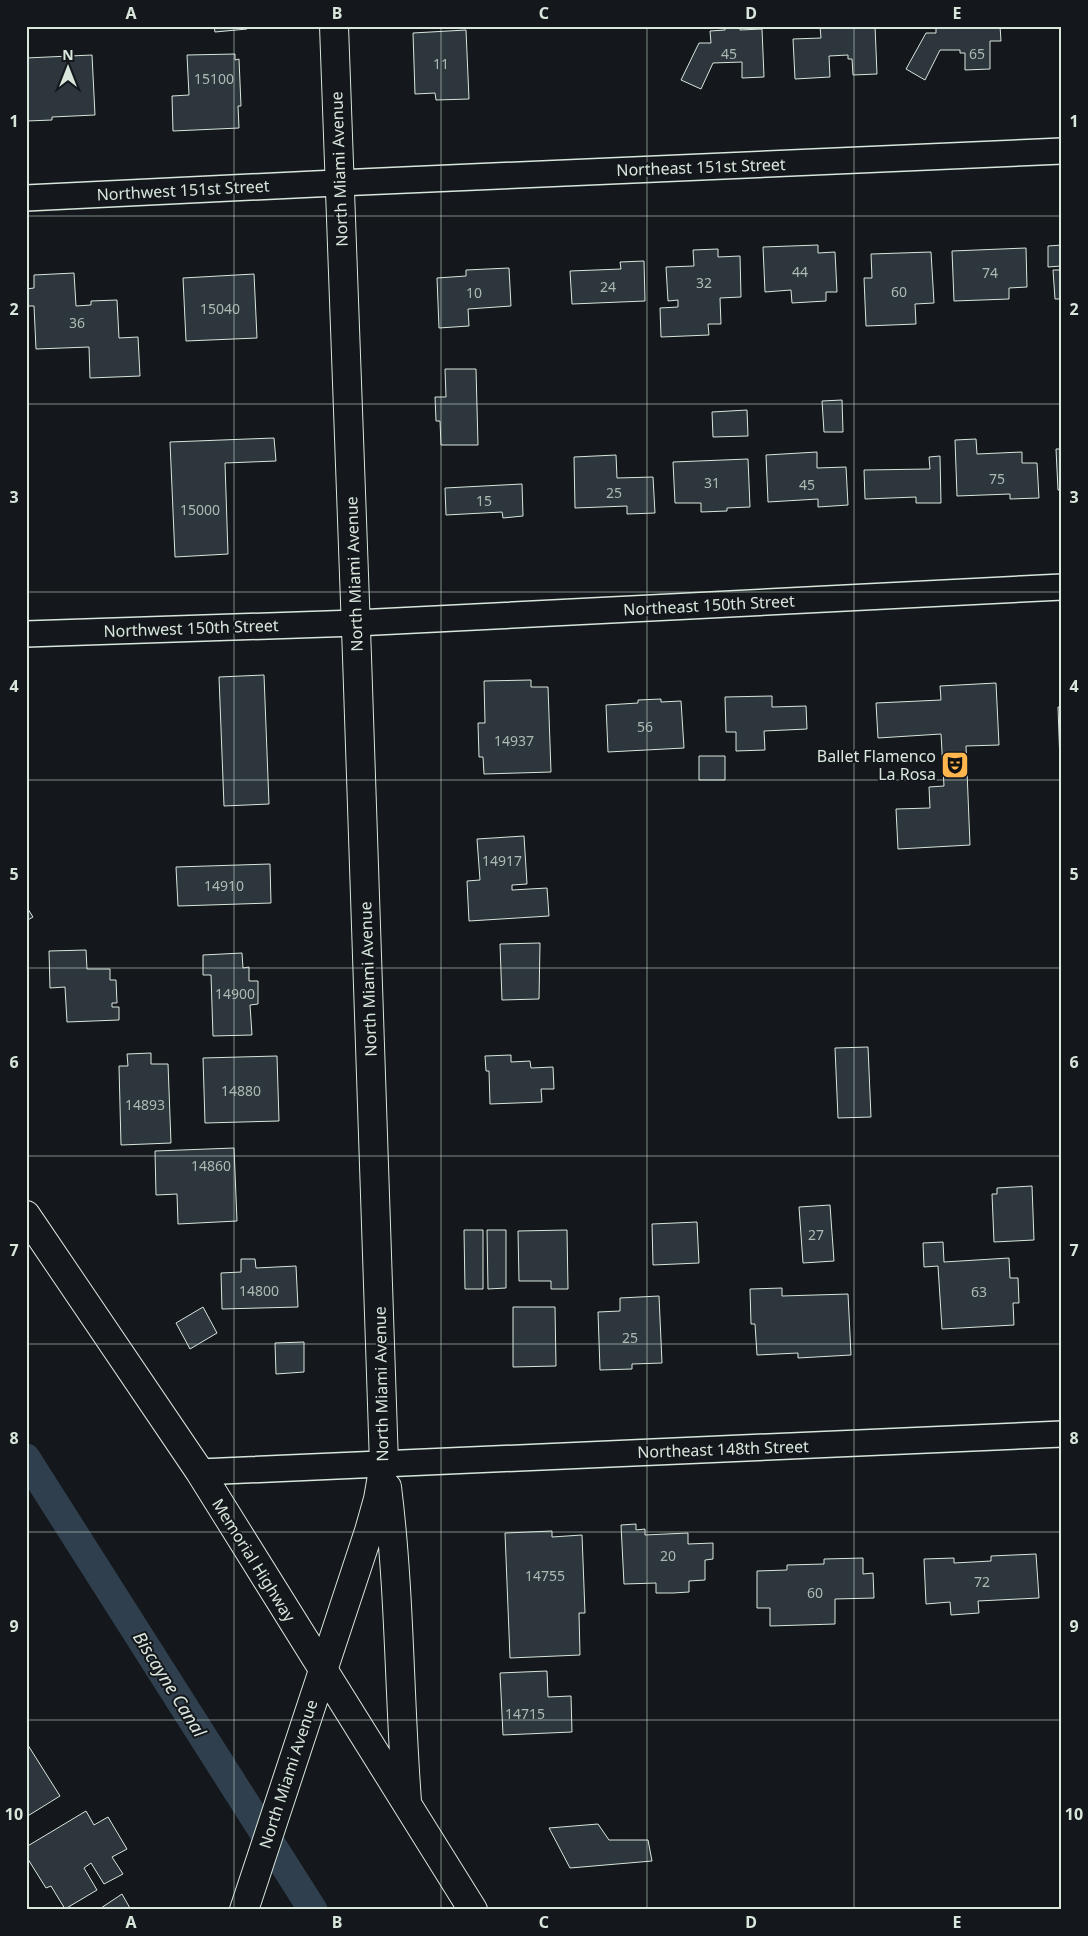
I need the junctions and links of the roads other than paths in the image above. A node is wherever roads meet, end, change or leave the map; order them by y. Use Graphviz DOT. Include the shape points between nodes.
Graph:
graph roads {
  1 [pos="334,26"];
  2 [pos="1062,151"];
  3 [pos="339,183"];
  4 [pos="26,198"];
  5 [pos="1062,587"];
  6 [pos="356,623"];
  7 [pos="26,634"];
  8 [pos="26,1215"];
  9 [pos="1062,1434"];
  10 [pos="384,1464"];
  11 [pos="200,1472"];
  12 [pos="322,1670"];
  13 [pos="407,1805"];
  14 [pos="244,1910"];
  15 [pos="473,1910"];
  1 -- 3 [label="street, North Miami Avenue"];
  2 -- 3 [label="street, Northeast 151st Street"];
  3 -- 4 [label="street, Northwest 151st Street"];
  3 -- 6 [label="street, North Miami Avenue"];
  5 -- 6 [label="street, Northeast 150th Street"];
  6 -- 7 [label="street, Northwest 150th Street"];
  6 -- 10 [label="street, North Miami Avenue"];
  8 -- 11 [label="street, Memorial Highway"];
  9 -- 10 [label="street, Northeast 148th Street"];
  10 -- 11 [label="street, Northeast 148th Street"];
  10 -- 12 [label="street, North Miami Avenue" via="370,1531"];
  10 -- 13 [label="street" via="394,1545"];
  11 -- 12 [label="street, Memorial Highway"];
  12 -- 13 [label="street, Memorial Highway"];
  12 -- 14 [label="street, North Miami Avenue"];
  13 -- 15 [label="street, Memorial Highway"];
}
